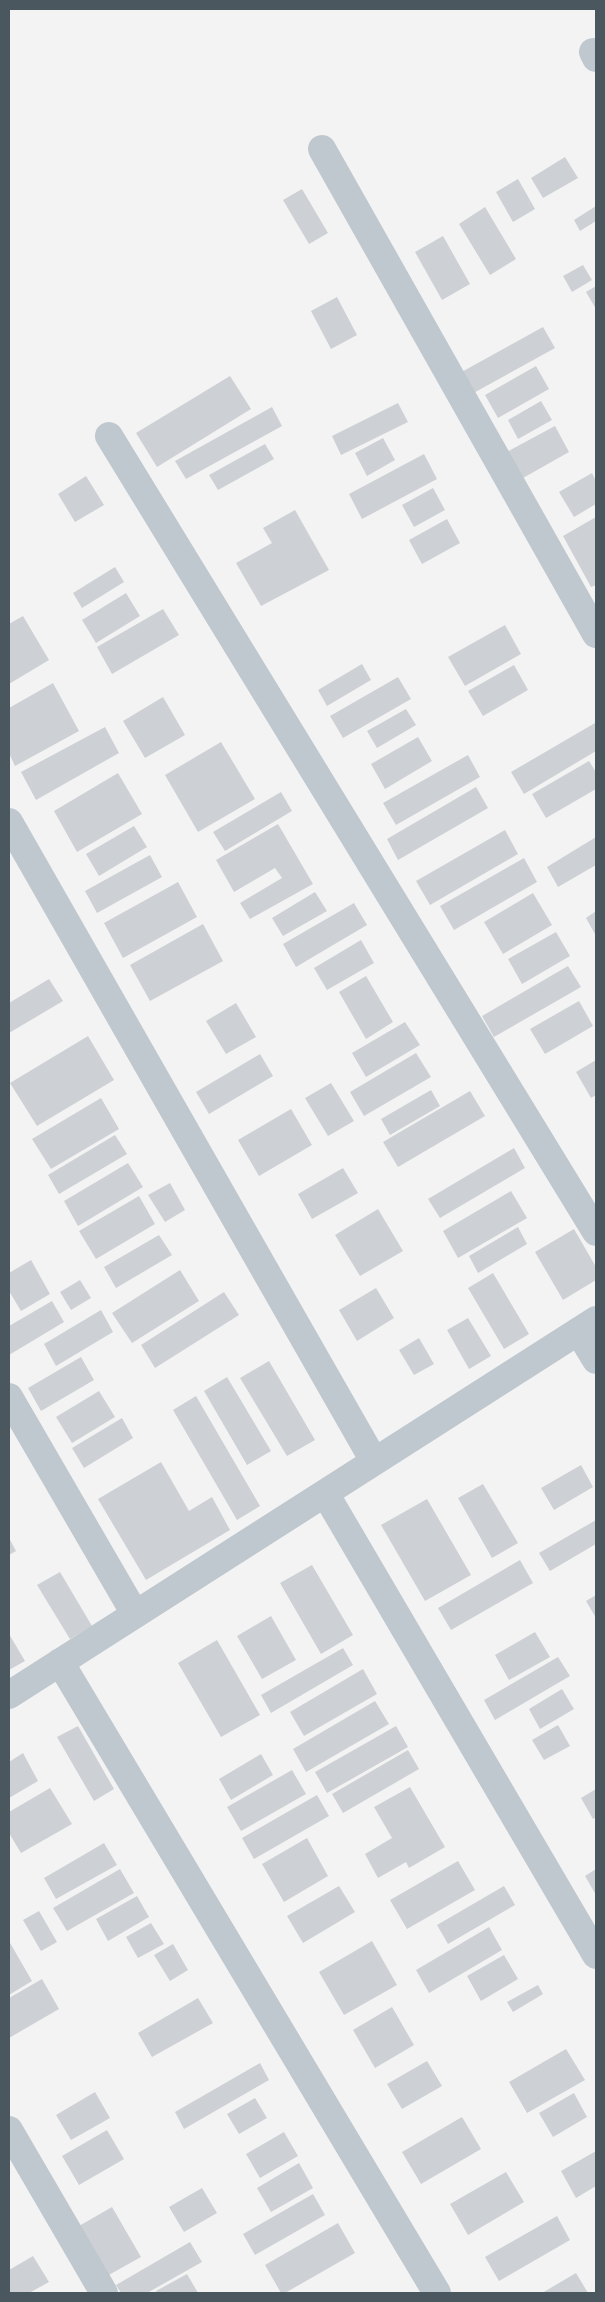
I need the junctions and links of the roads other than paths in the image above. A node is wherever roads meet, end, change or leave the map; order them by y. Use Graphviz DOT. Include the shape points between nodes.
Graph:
graph roads {
  1 [pos="322,149"];
  2 [pos="110,436"];
  3 [pos="596,634"];
  4 [pos="9,822"];
  5 [pos="596,1232"];
  6 [pos="587,1326"];
  7 [pos="596,1360"];
  8 [pos="9,1397"];
  9 [pos="374,1461"];
  10 [pos="325,1492"];
  11 [pos="135,1614"];
  12 [pos="60,1662"];
  13 [pos="9,1695"];
  14 [pos="596,1954"];
  15 [pos="9,2130"];
  16 [pos="104,2293"];
  17 [pos="437,2293"];
  1 -- 3 [label="street"];
  2 -- 5 [label="street"];
  4 -- 9 [label="street"];
  6 -- 7 [label="street"];
  6 -- 9 [label="street"];
  8 -- 11 [label="street"];
  9 -- 10 [label="street"];
  10 -- 11 [label="street"];
  10 -- 14 [label="street"];
  11 -- 12 [label="street"];
  12 -- 13 [label="street"];
  12 -- 17 [label="street"];
  15 -- 16 [label="street"];
}
